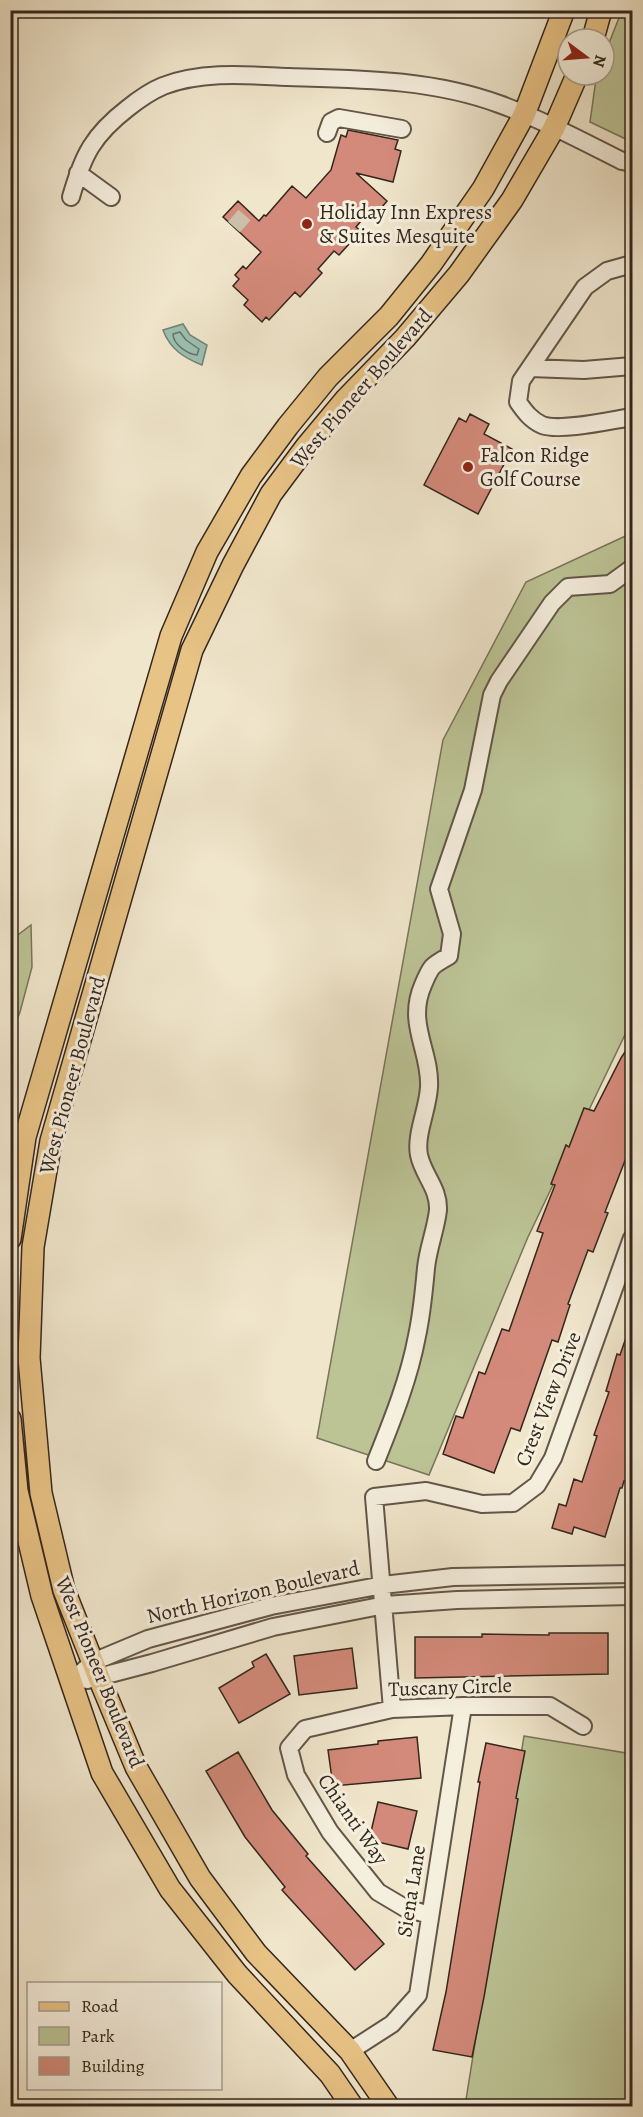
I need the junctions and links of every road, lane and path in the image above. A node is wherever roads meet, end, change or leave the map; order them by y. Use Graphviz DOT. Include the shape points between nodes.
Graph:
graph roads {
  1 [pos="564,10"];
  2 [pos="602,10"];
  3 [pos="596,27"];
  4 [pos="572,87"];
  5 [pos="524,115"];
  6 [pos="554,128"];
  7 [pos="402,129"];
  8 [pos="327,133"];
  9 [pos="633,163"];
  10 [pos="78,172"];
  11 [pos="111,196"];
  12 [pos="71,197"];
  13 [pos="633,264"];
  14 [pos="633,366"];
  15 [pos="530,368"];
  16 [pos="633,417"];
  17 [pos="633,567"];
  18 [pos="633,1238"];
  19 [pos="10,1239"];
  20 [pos="10,1419"];
  21 [pos="376,1461"];
  22 [pos="633,1574"];
  23 [pos="383,1585"];
  24 [pos="633,1596"];
  25 [pos="385,1605"];
  26 [pos="96,1670"];
  27 [pos="71,1682"];
  28 [pos="463,1706"];
  29 [pos="392,1709"];
  30 [pos="583,1726"];
  31 [pos="289,1748"];
  32 [pos="430,1915"];
  33 [pos="350,2051"];
  34 [pos="352,2106"];
  35 [pos="388,2106"];
  1 -- 5 [label="main road, West Pioneer Boulevard"];
  2 -- 3 [label="main road"];
  4 -- 6 [label="main road, West Pioneer Boulevard"];
  5 -- 6 [label="street"];
  5 -- 10 [label="street" via="498,103 442,88 382,79 223,75 162,86 137,101 99,133"];
  5 -- 19 [label="main road, West Pioneer Boulevard" via="483,189 430,264 389,316 288,426 251,476 207,552 171,636 25,1137"];
  6 -- 9 [label="street"];
  6 -- 26 [label="main road, West Pioneer Boulevard" via="512,200 459,274 346,399 271,494 192,650 51,1141 33,1247 29,1358 41,1493 64,1590"];
  7 -- 8 [label="street" via="339,118 331,122"];
  10 -- 11 [label="street"];
  10 -- 12 [label="street"];
  13 -- 15 [label="street" via="607,272 585,286"];
  14 -- 15 [label="street" via="584,370"];
  15 -- 16 [label="street" via="521,381 518,402 528,417 544,426"];
  17 -- 21 [label="street" via="610,584 568,587 552,603 492,695 473,790 439,889 452,934 448,956 430,966 417,998 417,1022 429,1084 417,1145 419,1158 435,1189 437,1213 416,1343"];
  18 -- 23 [label="street, Crest View Drive" via="553,1458 537,1485 513,1503 482,1504 426,1491 374,1497"];
  20 -- 27 [label="main road, West Pioneer Boulevard" via="17,1491 42,1596"];
  22 -- 23 [label="street, North Horizon Boulevard" via="453,1577"];
  23 -- 25 [label="street, Crest View Drive"];
  23 -- 26 [label="street, North Horizon Boulevard" via="271,1606 159,1636"];
  24 -- 25 [label="street, North Horizon Boulevard"];
  25 -- 26 [label="street, North Horizon Boulevard" via="273,1627"];
  25 -- 29 [label="street, Crest View Drive"];
  26 -- 27 [label="street, North Horizon Boulevard"];
  26 -- 33 [label="main road, West Pioneer Boulevard" via="136,1767 200,1878 256,1953"];
  27 -- 34 [label="main road, West Pioneer Boulevard" via="102,1773 170,1889 237,1974 330,2074"];
  28 -- 29 [label="street, Tuscany Circle"];
  28 -- 30 [label="street, Tuscany Circle" via="550,1706"];
  28 -- 32 [label="street, Siena Lane"];
  29 -- 31 [label="street, Tuscany Circle" via="305,1729"];
  31 -- 32 [label="street, Chianti Way" via="296,1775 330,1832 378,1892 405,1908"];
  32 -- 33 [label="street, Siena Lane" via="418,1995 392,2024"];
  33 -- 35 [label="main road, West Pioneer Boulevard"];
}
